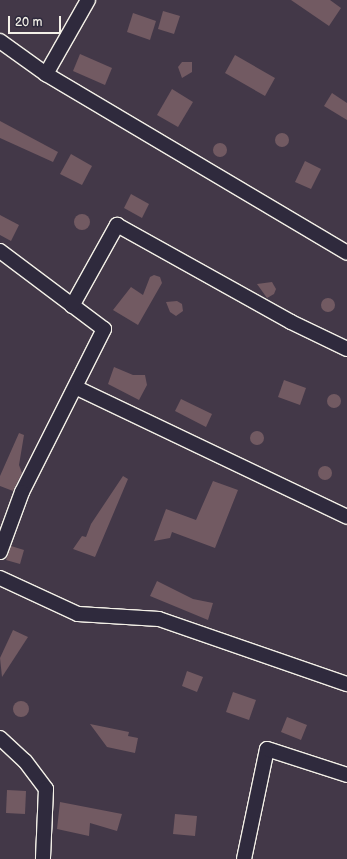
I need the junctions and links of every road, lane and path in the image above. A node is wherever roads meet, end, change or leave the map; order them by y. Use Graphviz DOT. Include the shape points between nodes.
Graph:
graph roads {
  1 [pos="88,0"];
  2 [pos="0,41"];
  3 [pos="46,74"];
  4 [pos="0,251"];
  5 [pos="347,253"];
  6 [pos="72,306"];
  7 [pos="347,349"];
  8 [pos="77,388"];
  9 [pos="347,518"];
  10 [pos="0,552"];
  11 [pos="0,578"];
  12 [pos="347,684"];
  13 [pos="0,738"];
  14 [pos="347,775"];
  15 [pos="43,859"];
  16 [pos="244,859"];
  1 -- 3 [label="street"];
  2 -- 3 [label="street"];
  3 -- 5 [label="street"];
  4 -- 6 [label="street"];
  6 -- 7 [label="street" via="117,225 291,322"];
  6 -- 8 [label="street" via="104,329"];
  8 -- 9 [label="street"];
  8 -- 10 [label="street" via="22,492"];
  11 -- 12 [label="street" via="78,614 159,619"];
  13 -- 15 [label="street" via="25,761 46,789"];
  14 -- 16 [label="street" via="267,749"];
}
